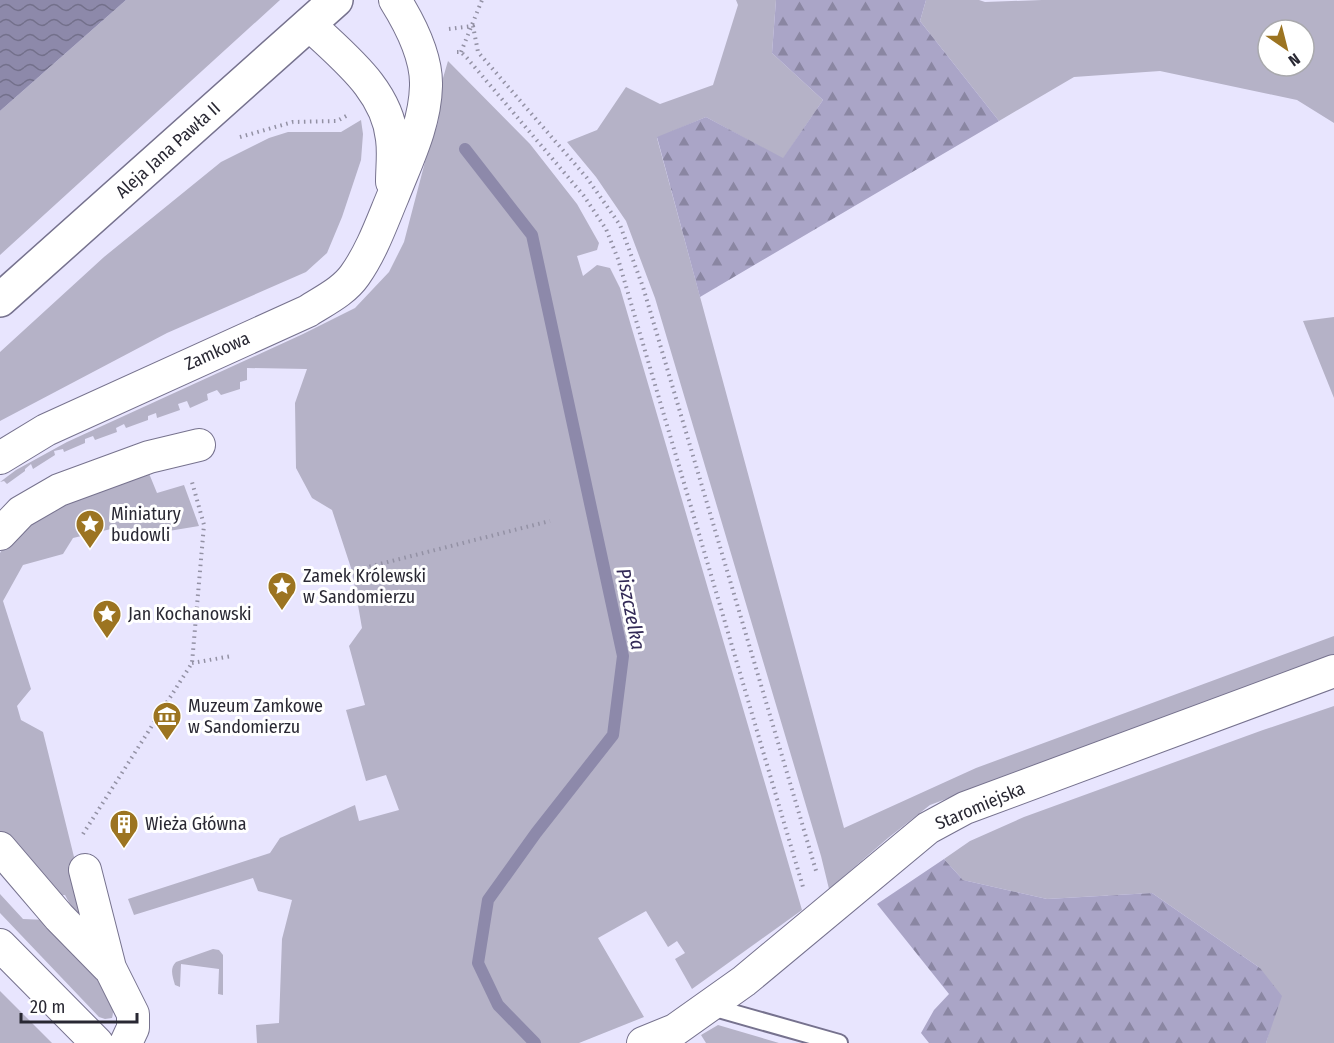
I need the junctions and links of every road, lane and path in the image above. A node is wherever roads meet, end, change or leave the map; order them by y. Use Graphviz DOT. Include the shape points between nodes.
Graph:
graph roads {
  1 [pos="336,0"];
  2 [pos="394,0"];
  3 [pos="482,0"];
  4 [pos="309,24"];
  5 [pos="473,26"];
  6 [pos="439,31"];
  7 [pos="352,112"];
  8 [pos="233,138"];
  9 [pos="391,200"];
  10 [pos="0,300"];
  11 [pos="0,458"];
  12 [pos="194,458"];
  13 [pos="550,521"];
  14 [pos="0,534"];
  15 [pos="352,571"];
  16 [pos="232,656"];
  17 [pos="192,663"];
  18 [pos="1334,670"];
  19 [pos="0,848"];
  20 [pos="85,870"];
  21 [pos="822,918"];
  22 [pos="0,945"];
  23 [pos="110,968"];
  24 [pos="708,1006"];
  25 [pos="97,1043"];
  26 [pos="126,1043"];
  27 [pos="644,1043"];
  28 [pos="839,1043"];
  1 -- 4 [label="main road, Aleja Jana Pawła II"];
  2 -- 9 [label="street, Zamkowa" via="419,50 426,84 419,129"];
  3 -- 5 [label="path"];
  4 -- 9 [label="street, Zamkowa" via="369,84 386,110 393,140"];
  4 -- 10 [label="main road, Aleja Jana Pawła II"];
  5 -- 6 [label="path"];
  5 -- 21 [label="path" via="478,52 587,178 620,225 643,287"];
  5 -- 21 [label="path" via="461,52 584,196 606,229 618,259"];
  7 -- 8 [label="path" via="337,122 293,122"];
  9 -- 11 [label="street, Zamkowa" via="355,275 338,292 308,311 46,430"];
  12 -- 14 [label="street" via="149,457 59,490 21,512"];
  12 -- 17 [label="path" via="204,525"];
  13 -- 15 [label="path"];
  16 -- 17 [label="path"];
  17 -- 20 [label="path" via="83,835"];
  18 -- 21 [label="street, Staromiejska" via="965,808 928,828"];
  19 -- 23 [label="street" via="58,917"];
  20 -- 23 [label="street"];
  21 -- 24 [label="street, Staromiejska"];
  22 -- 25 [label="street"];
  23 -- 26 [label="street" via="133,1014 133,1028"];
  24 -- 27 [label="street, Staromiejska" via="675,1030"];
  24 -- 28 [label="lane"];
}
